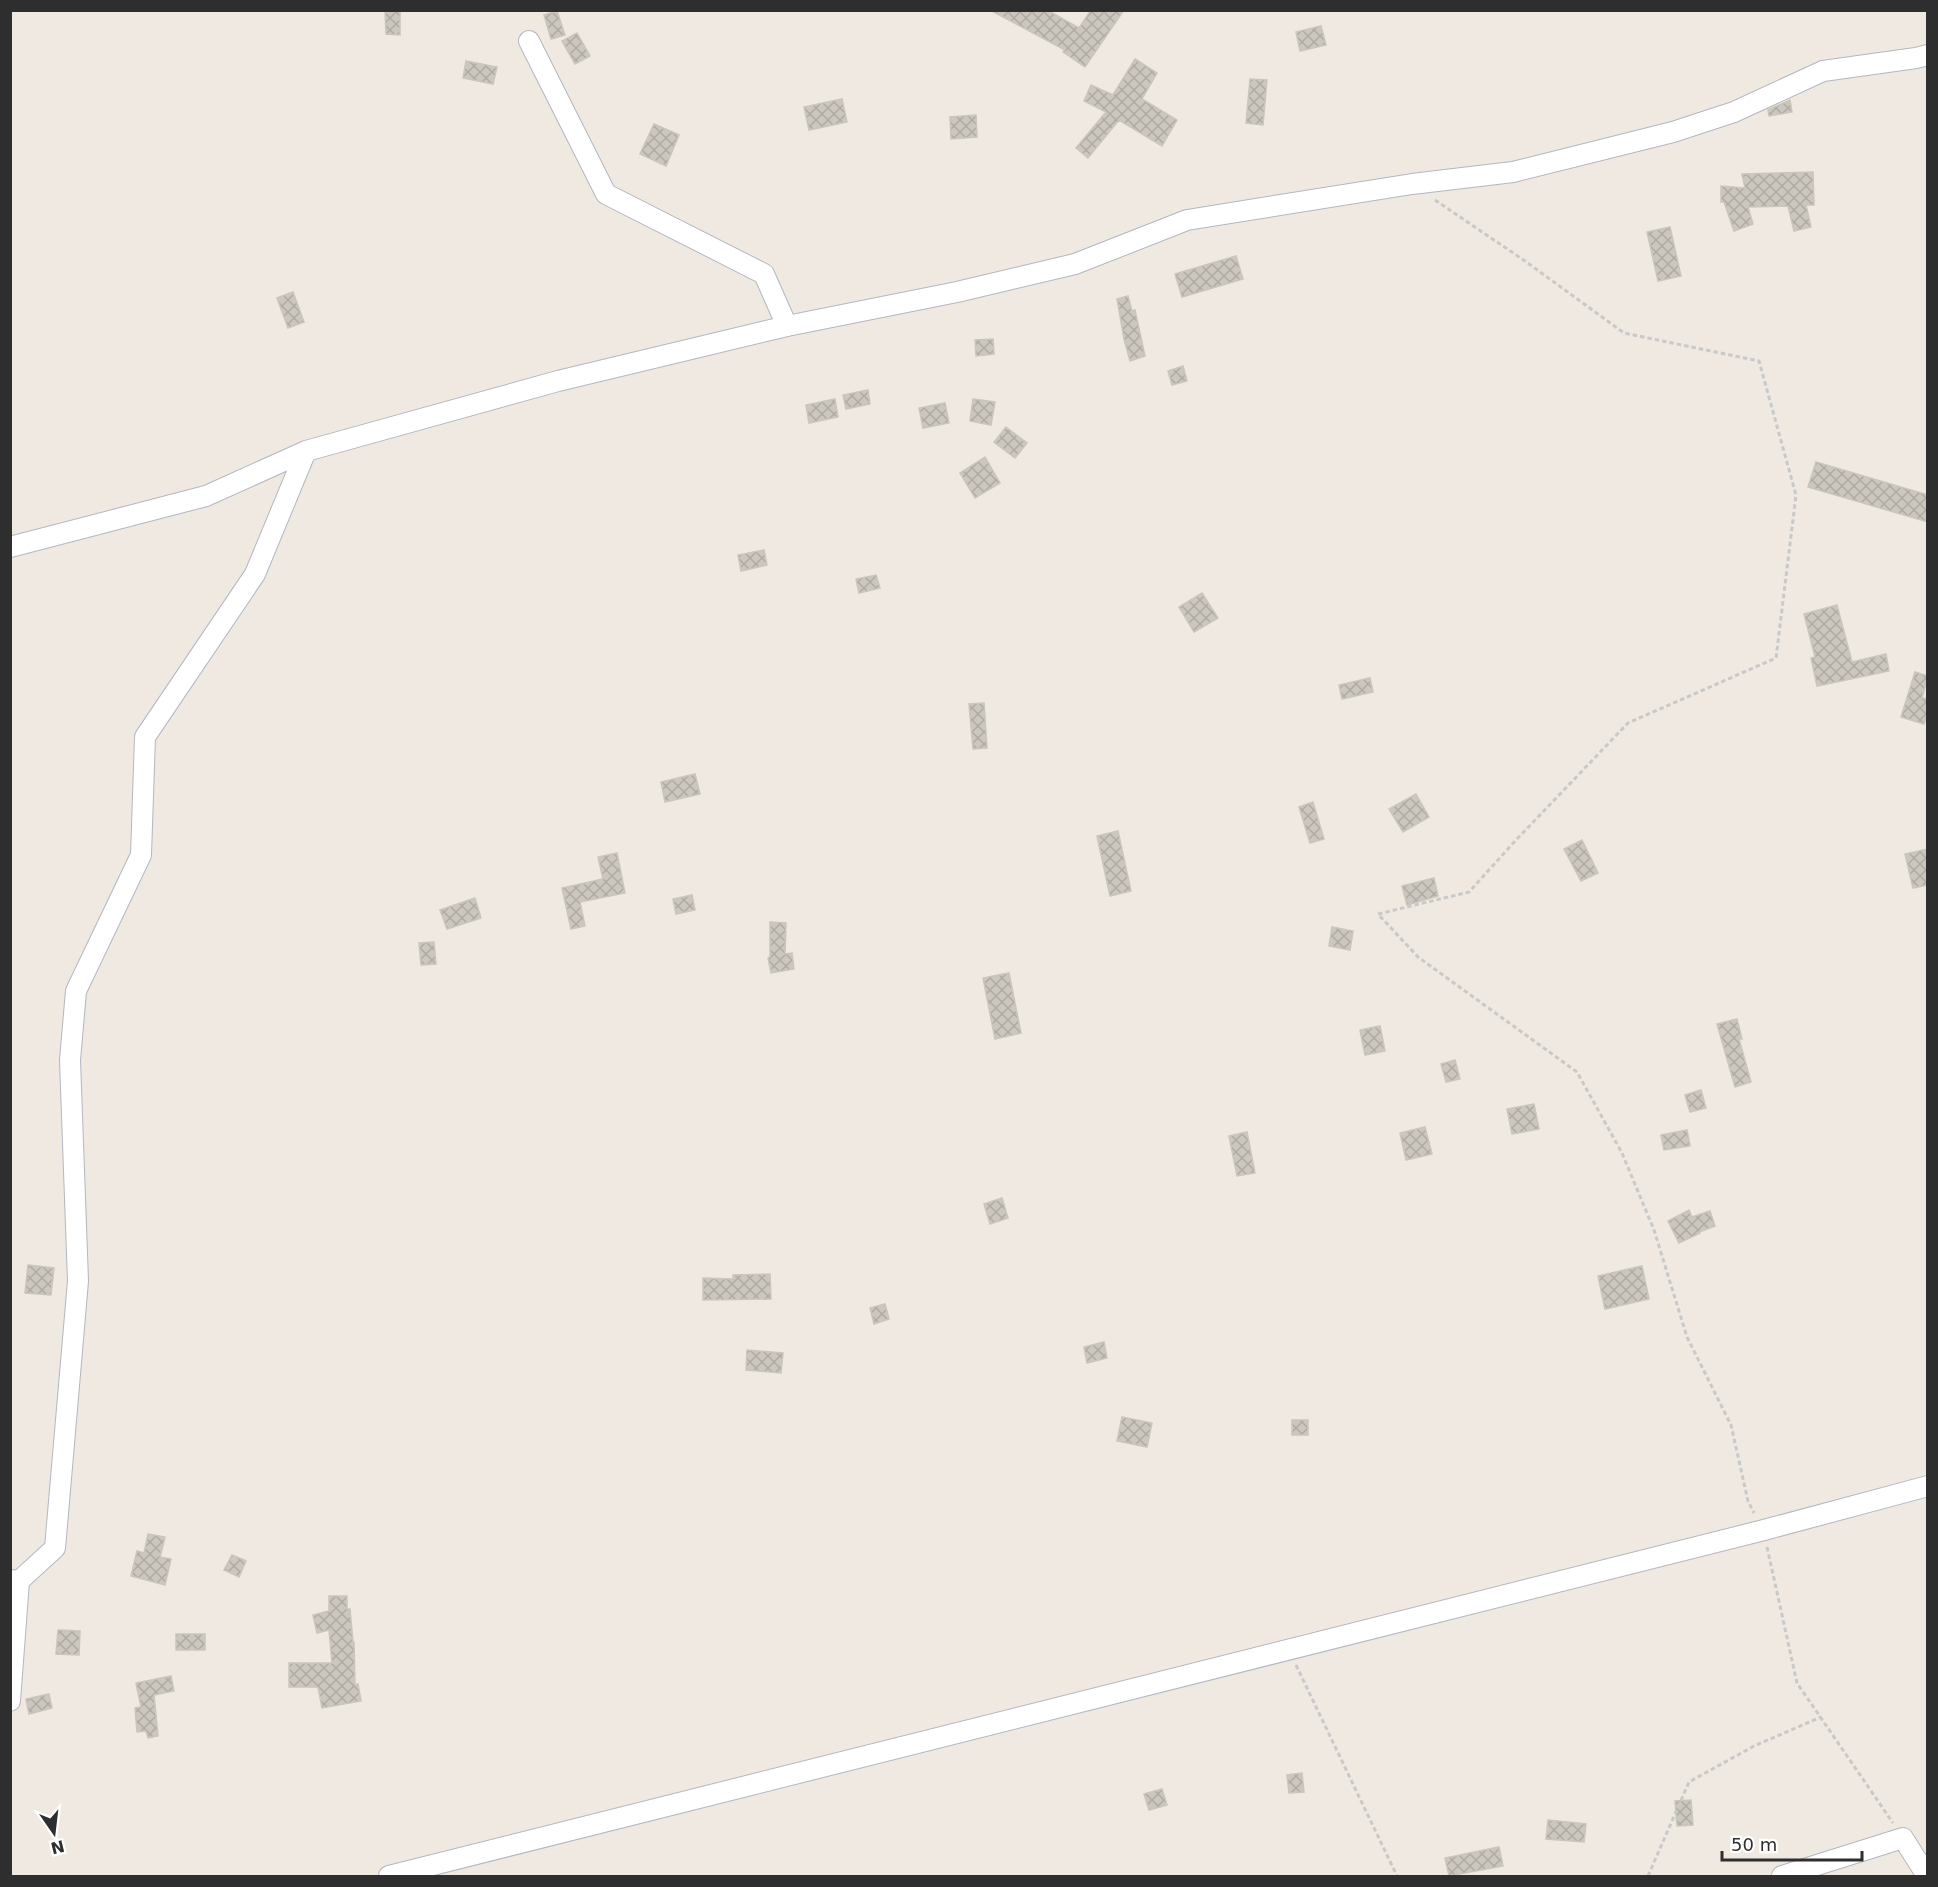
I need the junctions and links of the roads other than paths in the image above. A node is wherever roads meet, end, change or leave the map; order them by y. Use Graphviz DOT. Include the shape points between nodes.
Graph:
graph roads {
  1 [pos="529,41"];
  2 [pos="1928,55"];
  3 [pos="788,326"];
  4 [pos="306,451"];
  5 [pos="10,547"];
  6 [pos="1928,1486"];
  7 [pos="15,1581"];
  8 [pos="10,1701"];
  9 [pos="389,1876"];
  10 [pos="1782,1876"];
  11 [pos="1928,1876"];
  1 -- 3 [label="street" via="606,194 764,274"];
  2 -- 3 [label="street" via="1823,71 1734,112 1673,132 1514,172 1187,220 1075,264"];
  3 -- 4 [label="street" via="558,381"];
  4 -- 5 [label="street" via="206,496"];
  4 -- 7 [label="street" via="255,574 145,737 141,855 76,991 70,1060 78,1281 55,1548"];
  6 -- 9 [label="street"];
  7 -- 8 [label="street"];
  10 -- 11 [label="street" via="1903,1838"];
}
